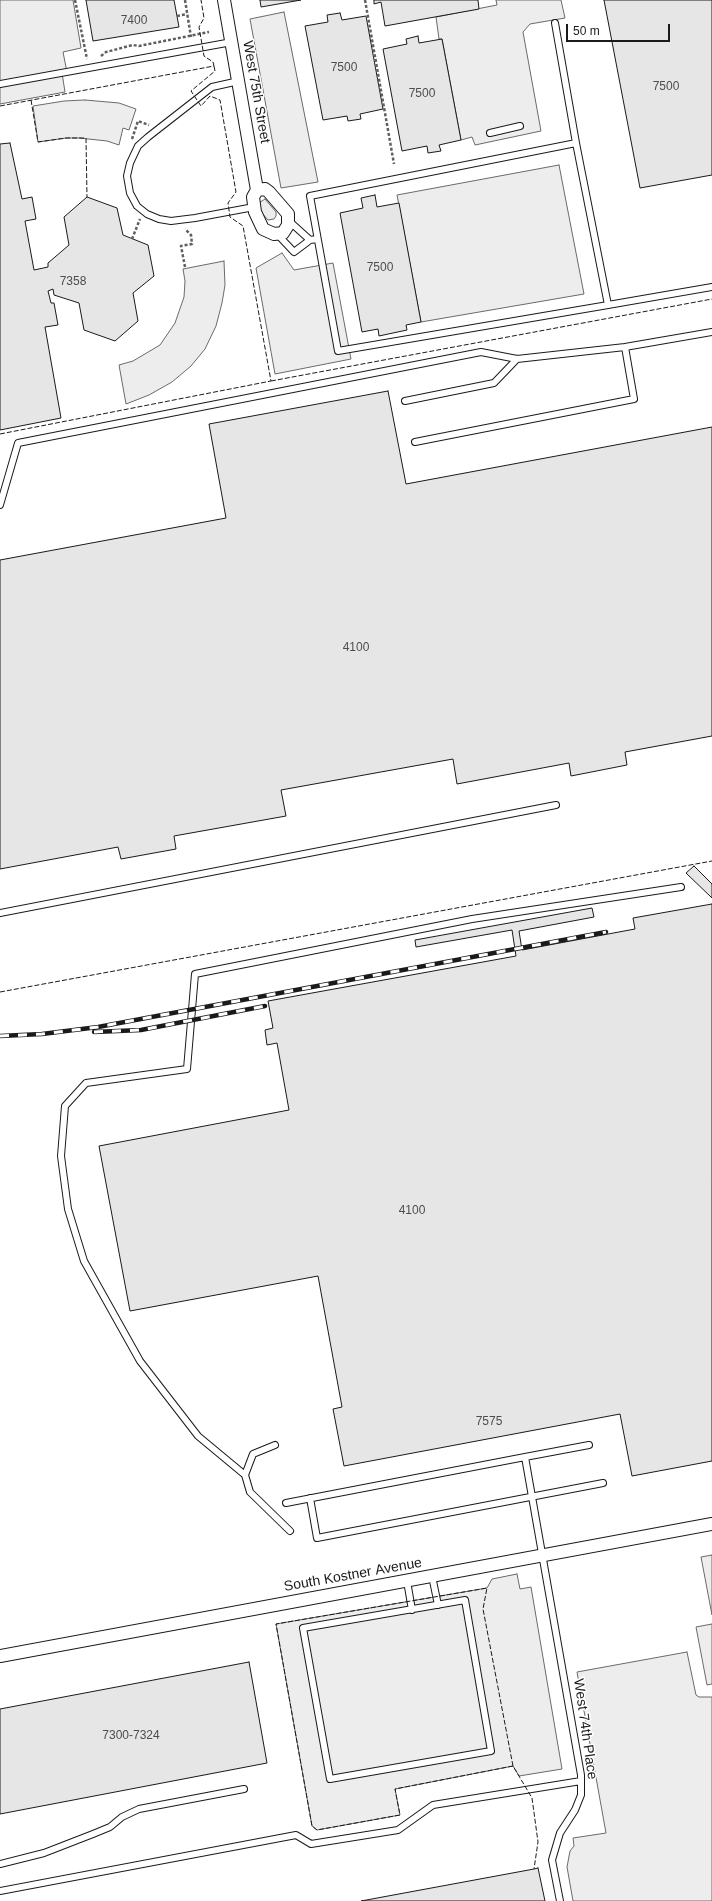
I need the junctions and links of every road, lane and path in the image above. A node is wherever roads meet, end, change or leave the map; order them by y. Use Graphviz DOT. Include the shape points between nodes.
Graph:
graph roads {
  1 [pos="75,0"];
  2 [pos="185,0"];
  3 [pos="224,0"];
  4 [pos="365,0"];
  5 [pos="187,14"];
  6 [pos="177,16"];
  7 [pos="555,23"];
  8 [pos="209,32"];
  9 [pos="192,37"];
  10 [pos="232,42"];
  11 [pos="239,81"];
  12 [pos="0,84"];
  13 [pos="150,126"];
  14 [pos="520,126"];
  15 [pos="490,133"];
  16 [pos="132,143"];
  17 [pos="576,143"];
  18 [pos="394,164"];
  19 [pos="257,190"];
  20 [pos="254,207"];
  21 [pos="135,214"];
  22 [pos="140,219"];
  23 [pos="289,220"];
  24 [pos="145,221"];
  25 [pos="181,228"];
  26 [pos="278,235"];
  27 [pos="132,239"];
  28 [pos="317,239"];
  29 [pos="310,240"];
  30 [pos="185,267"];
  31 [pos="712,287"];
  32 [pos="608,305"];
  33 [pos="712,332"];
  34 [pos="624,347"];
  35 [pos="517,359"];
  36 [pos="405,401"];
  37 [pos="415,442"];
  38 [pos="0,505"];
  39 [pos="556,805"];
  40 [pos="681,887"];
  41 [pos="0,913"];
  42 [pos="275,1445"];
  43 [pos="589,1445"];
  44 [pos="525,1457"];
  45 [pos="245,1475"];
  46 [pos="603,1483"];
  47 [pos="532,1496"];
  48 [pos="310,1498"];
  49 [pos="286,1503"];
  50 [pos="712,1524"];
  51 [pos="290,1531"];
  52 [pos="543,1556"];
  53 [pos="432,1576"];
  54 [pos="407,1581"];
  55 [pos="438,1605"];
  56 [pos="412,1610"];
  57 [pos="0,1656"];
  58 [pos="581,1781"];
  59 [pos="244,1789"];
  60 [pos="0,1864"];
  61 [pos="0,1891"];
  62 [pos="560,1901"];
  1 -- 9 [label="path" via="86,59 132,45"];
  2 -- 5 [label="path"];
  3 -- 10 [label="street, West 75th Street"];
  4 -- 18 [label="path"];
  5 -- 6 [label="path"];
  5 -- 9 [label="path"];
  7 -- 17 [label="lane"];
  8 -- 9 [label="path"];
  10 -- 11 [label="street, West 75th Street"];
  10 -- 12 [label="lane"];
  11 -- 19 [label="street, West 75th Street"];
  11 -- 20 [label="lane" via="212,87 148,137 138,146 127,176 130,193 137,206 159,219 171,221 195,218"];
  13 -- 16 [label="path" via="138,121"];
  14 -- 15 [label="lane"];
  17 -- 28 [label="lane" via="310,196"];
  17 -- 32 [label="lane"];
  19 -- 20 [label="street, West 75th Street" via="253,197"];
  19 -- 23 [label="street" via="265,189 269,192 288,214"];
  20 -- 26 [label="street" via="263,229"];
  21 -- 22 [label="path"];
  22 -- 24 [label="path"];
  22 -- 27 [label="path"];
  23 -- 26 [label="street" via="285,231"];
  23 -- 29 [label="lane"];
  25 -- 30 [label="path" via="186,229 192,244 181,246"];
  26 -- 29 [label="lane" via="294,252"];
  28 -- 29 [label="lane"];
  28 -- 32 [label="lane" via="338,351"];
  31 -- 32 [label="lane"];
  33 -- 34 [label="lane"];
  34 -- 35 [label="lane"];
  34 -- 37 [label="lane" via="634,399"];
  35 -- 36 [label="lane" via="494,383"];
  35 -- 38 [label="lane" via="481,352 18,443"];
  39 -- 41 [label="lane"];
  40 -- 45 [label="lane" via="472,919 195,974 188,1069 86,1083 66,1106 61,1156 68,1209 84,1260 145,1367 198,1436"];
  42 -- 45 [label="lane" via="253,1454"];
  43 -- 44 [label="lane"];
  44 -- 47 [label="lane, West 74th Place"];
  44 -- 48 [label="lane"];
  45 -- 51 [label="lane" via="250,1492"];
  46 -- 47 [label="lane"];
  47 -- 48 [label="lane" via="318,1538"];
  47 -- 52 [label="lane, West 74th Place"];
  48 -- 49 [label="lane"];
  50 -- 52 [label="street, South Kostner Avenue"];
  52 -- 53 [label="street, South Kostner Avenue"];
  52 -- 58 [label="lane, West 74th Place" via="577,1745"];
  53 -- 54 [label="street, South Kostner Avenue"];
  53 -- 55 [label="lane"];
  54 -- 56 [label="lane"];
  54 -- 57 [label="street, South Kostner Avenue"];
  55 -- 56 [label="lane"];
  55 -- 56 [label="lane" via="465,1600 491,1751 330,1779 303,1628"];
  58 -- 61 [label="lane" via="433,1805 398,1830 311,1844 296,1835"];
  58 -- 62 [label="lane, West 74th Place" via="581,1794 560,1834 552,1860"];
  59 -- 60 [label="lane" via="139,1809 81,1839 44,1853"];
}
